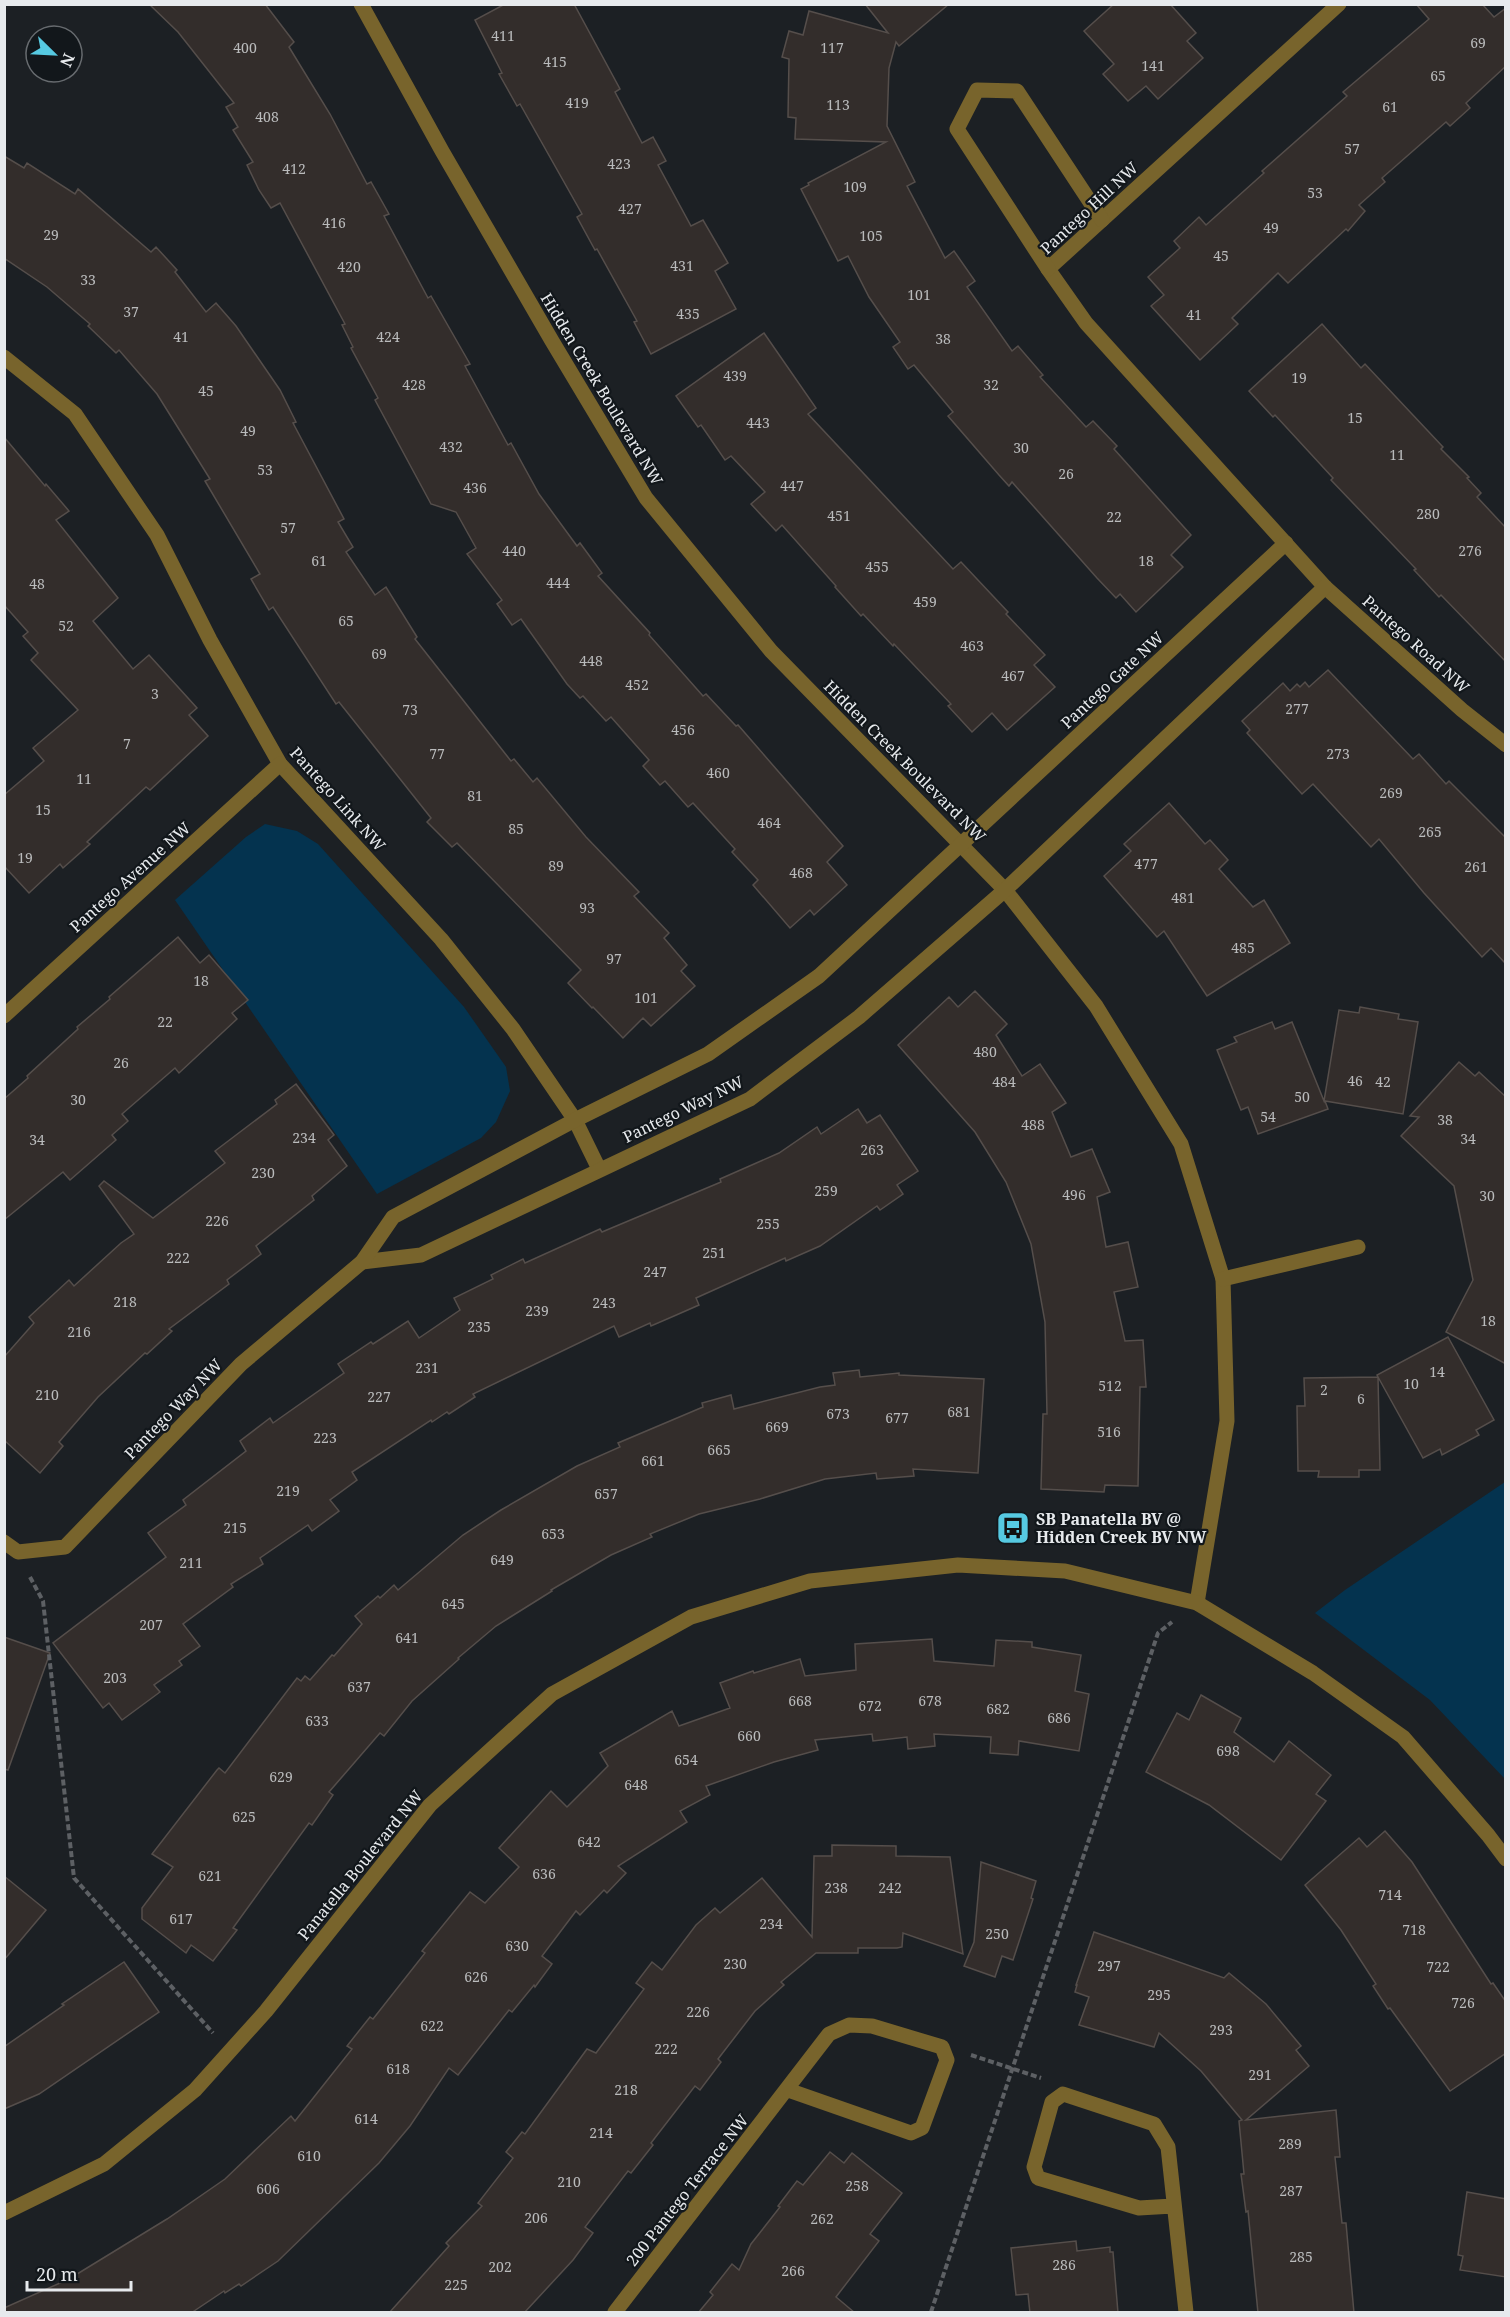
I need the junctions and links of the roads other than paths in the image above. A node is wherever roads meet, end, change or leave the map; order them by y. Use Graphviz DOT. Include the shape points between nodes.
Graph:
graph roads {
  1 [pos="361,4"];
  2 [pos="1339,4"];
  3 [pos="1102,220"];
  4 [pos="1048,269"];
  5 [pos="4,357"];
  6 [pos="1286,543"];
  7 [pos="1307,566"];
  8 [pos="1325,587"];
  9 [pos="1506,745"];
  10 [pos="280,764"];
  11 [pos="962,844"];
  12 [pos="1005,890"];
  13 [pos="4,1016"];
  14 [pos="575,1120"];
  15 [pos="599,1169"];
  16 [pos="1358,1247"];
  17 [pos="363,1262"];
  18 [pos="1223,1279"];
  19 [pos="4,1542"];
  20 [pos="1197,1604"];
  21 [pos="1506,1859"];
  22 [pos="788,2090"];
  23 [pos="1173,2206"];
  24 [pos="4,2213"];
  25 [pos="615,2313"];
  26 [pos="1186,2313"];
  1 -- 11 [label="street, Hidden Creek Boulevard NW" via="442,151 646,498 771,651"];
  2 -- 3 [label="street, Pantego Hill NW"];
  3 -- 4 [label="street, Pantego Hill NW"];
  3 -- 4 [label="street" via="1017,91 977,90 957,129"];
  4 -- 6 [label="street, Pantego Hill NW" via="1086,322"];
  5 -- 10 [label="street, Pantego Link NW" via="75,414 157,535"];
  6 -- 7 [label="street, Pantego Hill NW"];
  6 -- 11 [label="street, Pantego Gate NW"];
  7 -- 8 [label="street, Pantego Road NW"];
  8 -- 9 [label="street, Pantego Road NW"];
  8 -- 12 [label="street"];
  10 -- 13 [label="street, Pantego Avenue NW"];
  10 -- 14 [label="street, Pantego Link NW" via="441,939 513,1029"];
  11 -- 12 [label="street, Hidden Creek Boulevard NW"];
  11 -- 14 [label="street, Pantego Way NW" via="819,976 708,1054"];
  12 -- 15 [label="street, Pantego Way NW" via="859,1017 750,1099"];
  12 -- 18 [label="street, Hidden Creek Boulevard NW" via="1096,1006 1181,1144"];
  14 -- 15 [label="street, Pantego Link NW"];
  14 -- 17 [label="street, Pantego Way NW" via="393,1217"];
  15 -- 17 [label="street, Pantego Way NW" via="421,1255"];
  16 -- 18 [label="street"];
  17 -- 19 [label="street, Pantego Way NW" via="241,1364 65,1546 18,1552"];
  18 -- 20 [label="street, Hidden Creek Boulevard NW" via="1227,1421"];
  20 -- 21 [label="street, Panatella Boulevard NW" via="1313,1673 1402,1737"];
  20 -- 24 [label="street, Panatella Boulevard NW" via="1065,1571 958,1565 810,1581 691,1617 552,1694 430,1805 266,2011 195,2090 104,2164"];
  22 -- 22 [label="street, 200 Pantego Terrace NW" via="911,2133 922,2128 947,2060 942,2047 872,2026 849,2025 829,2034"];
  22 -- 25 [label="street, 200 Pantego Terrace NW"];
  23 -- 23 [label="street" via="1168,2147 1154,2124 1063,2094 1052,2102 1034,2167 1038,2178 1139,2208"];
  23 -- 26 [label="street"];
}
